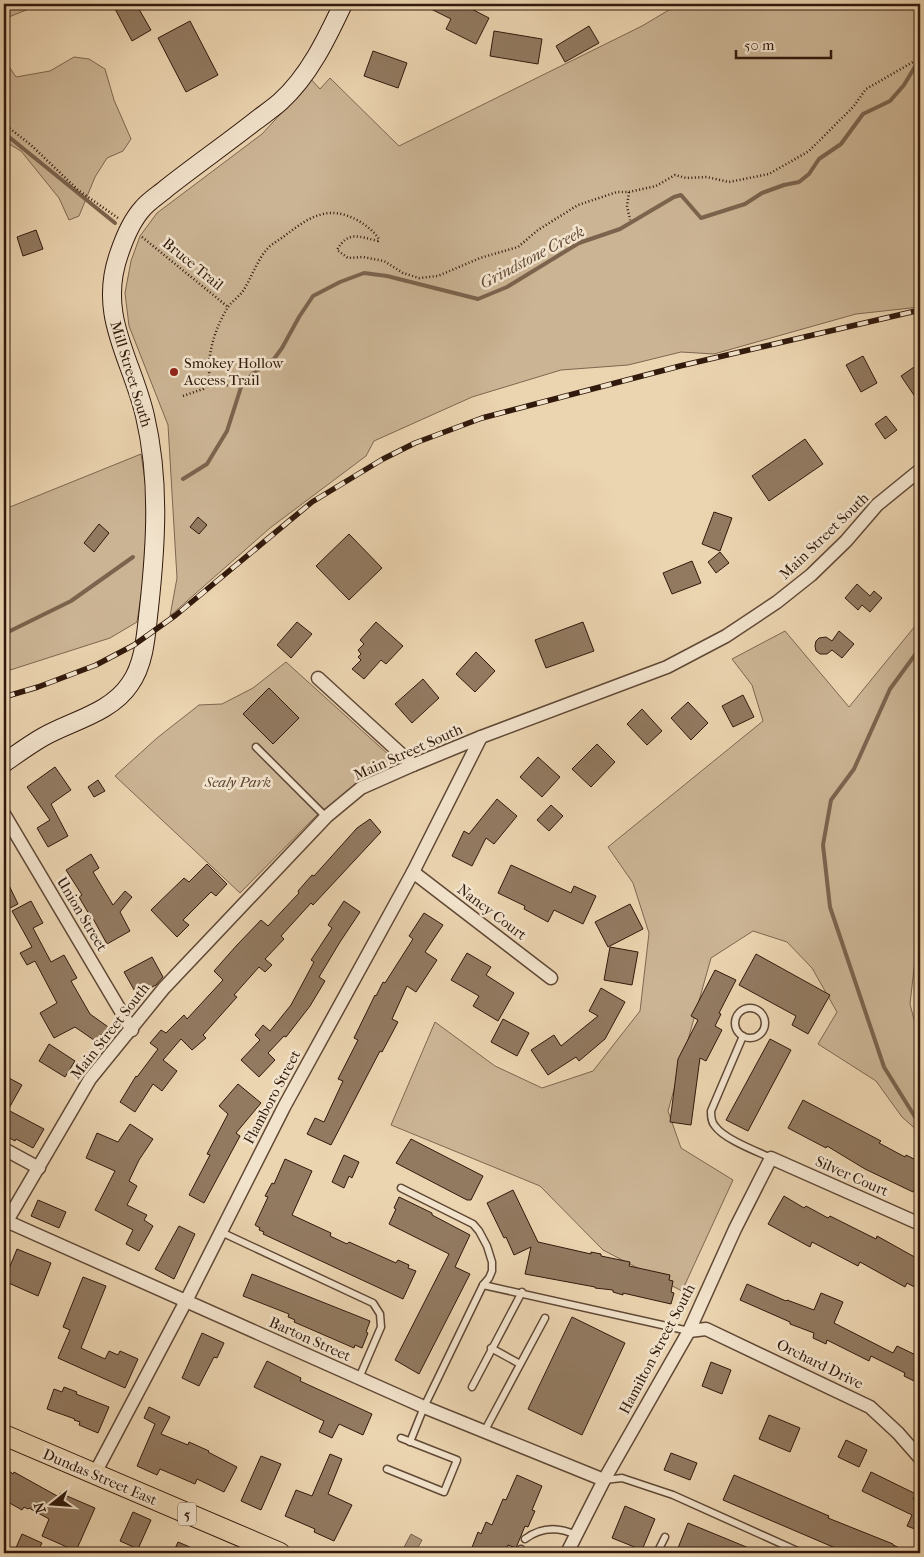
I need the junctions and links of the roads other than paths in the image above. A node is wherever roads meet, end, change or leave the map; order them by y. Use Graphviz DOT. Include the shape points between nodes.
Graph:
graph roads {
  1 [pos="343,4"];
  2 [pos="920,470"];
  3 [pos="318,678"];
  4 [pos="481,737"];
  5 [pos="256,747"];
  6 [pos="4,763"];
  7 [pos="413,764"];
  8 [pos="4,814"];
  9 [pos="326,817"];
  10 [pos="413,872"];
  11 [pos="551,978"];
  12 [pos="132,1030"];
  13 [pos="743,1036"];
  14 [pos="4,1149"];
  15 [pos="771,1158"];
  16 [pos="39,1168"];
  17 [pos="401,1188"];
  18 [pos="5,1224"];
  19 [pos="920,1224"];
  20 [pos="221,1232"];
  21 [pos="483,1285"];
  22 [pos="522,1292"];
  23 [pos="186,1302"];
  24 [pos="544,1318"];
  25 [pos="689,1331"];
  26 [pos="491,1348"];
  27 [pos="520,1364"];
  28 [pos="359,1378"];
  29 [pos="472,1387"];
  30 [pos="424,1407"];
  31 [pos="484,1432"];
  32 [pos="4,1435"];
  33 [pos="401,1438"];
  34 [pos="410,1442"];
  35 [pos="920,1458"];
  36 [pos="387,1469"];
  37 [pos="94,1475"];
  38 [pos="604,1480"];
  39 [pos="576,1535"];
  40 [pos="665,1537"];
  41 [pos="526,1539"];
  42 [pos="280,1553"];
  43 [pos="568,1553"];
  44 [pos="658,1553"];
  45 [pos="802,1553"];
  1 -- 6 [label="main road, Mill Street South" via="322,47 281,101 143,208 119,254 112,308 145,415 154,471 156,527 145,640 139,666 130,684 118,697 107,706 43,737"];
  2 -- 4 [label="street, Main Street South" via="877,505 811,575 726,636 668,667"];
  3 -- 7 [label="street"];
  4 -- 7 [label="street, Main Street South"];
  4 -- 10 [label="street, Flamboro Street"];
  5 -- 9 [label="lane"];
  7 -- 9 [label="street, Main Street South" via="361,788"];
  8 -- 12 [label="street, Union Street"];
  9 -- 12 [label="street, Main Street South" via="164,988"];
  10 -- 11 [label="street, Nancy Court"];
  10 -- 20 [label="street, Flamboro Street" via="284,1107"];
  12 -- 16 [label="street, Main Street South" via="90,1079"];
  13 -- 13 [label="lane" via="758,1036 764,1028 762,1013 754,1008 744,1009 735,1020 736,1030"];
  13 -- 15 [label="lane" via="711,1111 712,1121 715,1127 738,1143"];
  14 -- 16 [label="street"];
  15 -- 19 [label="street, Silver Court"];
  15 -- 25 [label="street, Hamilton Street South"];
  16 -- 18 [label="street, Main Street South"];
  17 -- 21 [label="lane" via="473,1224 479,1231 492,1262 492,1271"];
  18 -- 23 [label="street, Barton Street"];
  20 -- 23 [label="street, Flamboro Street"];
  20 -- 28 [label="lane" via="373,1303 381,1320 380,1327"];
  21 -- 22 [label="lane"];
  21 -- 30 [label="lane"];
  22 -- 25 [label="lane"];
  22 -- 26 [label="lane"];
  23 -- 28 [label="street, Barton Street"];
  23 -- 37 [label="street, Flamboro Street"];
  24 -- 27 [label="lane"];
  25 -- 35 [label="street, Orchard Drive" via="706,1329 870,1407"];
  25 -- 38 [label="street, Hamilton Street South"];
  26 -- 27 [label="lane"];
  26 -- 29 [label="lane"];
  27 -- 31 [label="lane"];
  28 -- 30 [label="street, Barton Street"];
  30 -- 31 [label="street, Barton Street"];
  30 -- 34 [label="lane"];
  31 -- 38 [label="street, Barton Street"];
  32 -- 37 [label="main road, Dundas Street East / 5"];
  33 -- 34 [label="lane"];
  34 -- 36 [label="lane" via="457,1460 444,1492"];
  37 -- 42 [label="main road, Dundas Street East / 5"];
  38 -- 39 [label="street, Hamilton Street South"];
  38 -- 45 [label="lane" via="622,1478 673,1495"];
  39 -- 41 [label="lane" via="549,1529"];
  39 -- 43 [label="street, Hamilton Street South"];
  40 -- 44 [label="lane"];
}
